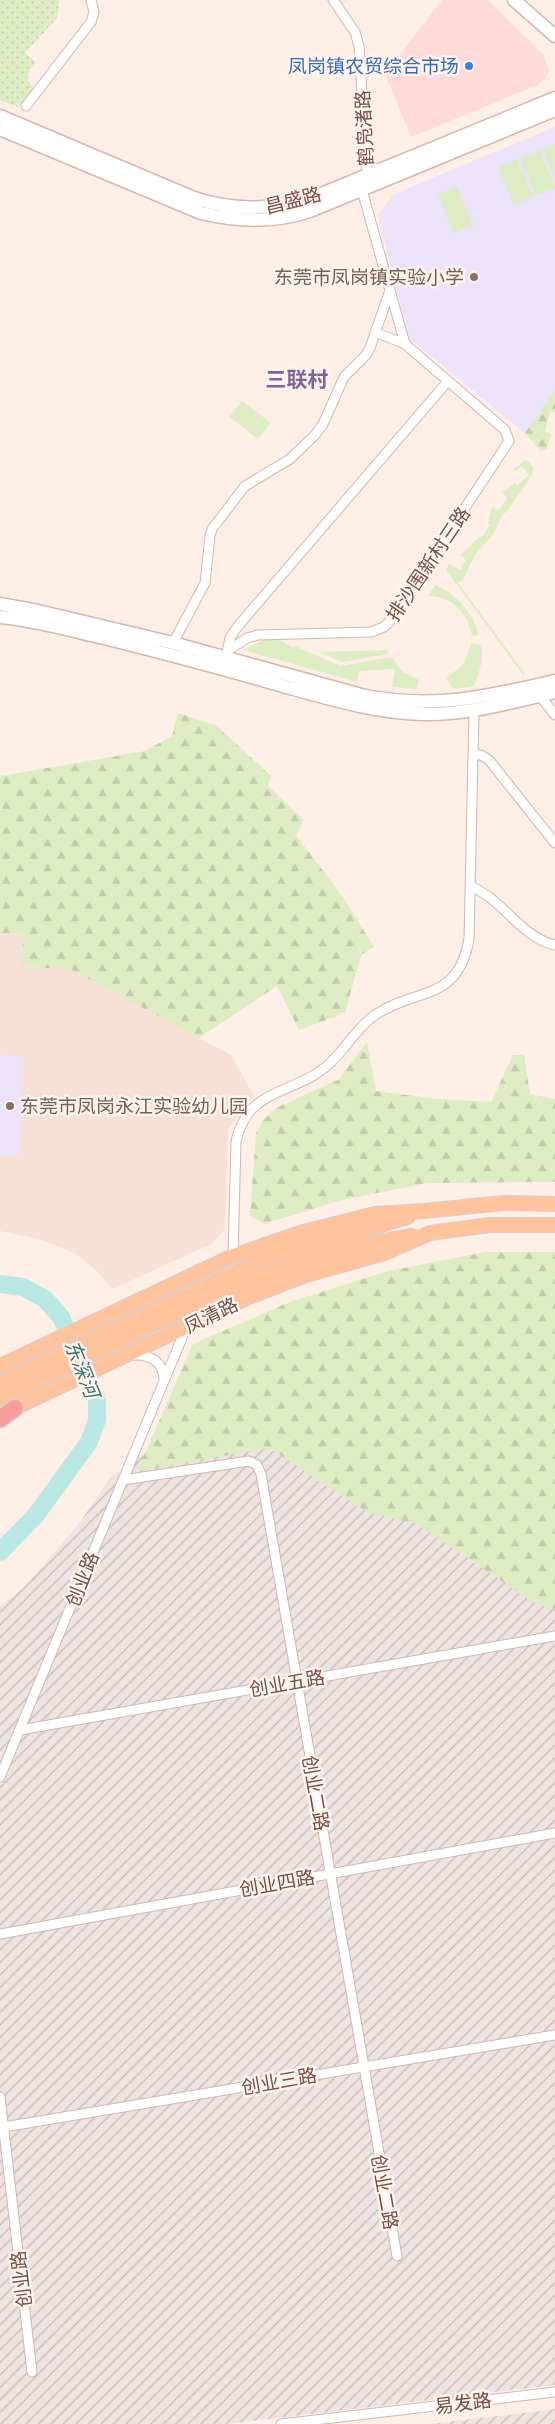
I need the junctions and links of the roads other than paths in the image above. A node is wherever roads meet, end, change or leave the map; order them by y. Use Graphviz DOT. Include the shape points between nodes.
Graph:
graph roads {
  1 [pos="91,0"];
  2 [pos="333,0"];
  3 [pos="514,0"];
  4 [pos="555,36"];
  5 [pos="555,98"];
  6 [pos="26,106"];
  7 [pos="555,110"];
  8 [pos="0,116"];
  9 [pos="0,129"];
  10 [pos="367,175"];
  11 [pos="362,190"];
  12 [pos="390,290"];
  13 [pos="375,332"];
  14 [pos="405,344"];
  15 [pos="448,381"];
  16 [pos="0,604"];
  17 [pos="0,617"];
  18 [pos="173,643"];
  19 [pos="227,654"];
  20 [pos="555,681"];
  21 [pos="555,692"];
  22 [pos="540,696"];
  23 [pos="474,710"];
  24 [pos="555,715"];
  25 [pos="473,754"];
  26 [pos="555,843"];
  27 [pos="470,886"];
  28 [pos="555,945"];
  29 [pos="555,1204"];
  30 [pos="424,1212"];
  31 [pos="555,1225"];
  32 [pos="430,1233"];
  33 [pos="233,1256"];
  34 [pos="187,1326"];
  35 [pos="125,1357"];
  36 [pos="0,1366"];
  37 [pos="164,1381"];
  38 [pos="0,1383"];
  39 [pos="0,1398"];
  40 [pos="7,1412"];
  41 [pos="0,1419"];
  42 [pos="123,1480"];
  43 [pos="555,1636"];
  44 [pos="297,1681"];
  45 [pos="20,1730"];
  46 [pos="0,1777"];
  47 [pos="555,1833"];
  48 [pos="330,1874"];
  49 [pos="0,1934"];
  50 [pos="555,2034"];
  51 [pos="364,2067"];
  52 [pos="0,2097"];
  53 [pos="4,2128"];
  54 [pos="396,2256"];
  55 [pos="32,2372"];
  56 [pos="555,2392"];
  57 [pos="281,2424"];
  1 -- 6 [label="street" via="94,12 91,22"];
  2 -- 10 [label="street, 鹤凫渚路" via="360,46"];
  3 -- 4 [label="street"];
  5 -- 10 [label="street, 昌盛路"];
  7 -- 11 [label="street, 昌盛路"];
  8 -- 10 [label="street, 昌盛路" via="179,192 222,206 262,209 288,205"];
  9 -- 11 [label="street, 昌盛路" via="190,209 225,218 286,218"];
  10 -- 11 [label="street, 鹤凫渚路"];
  11 -- 12 [label="street, 鹤凫渚路"];
  12 -- 13 [label="street"];
  12 -- 14 [label="street, 鹤凫渚路"];
  13 -- 14 [label="street"];
  13 -- 18 [label="street" via="366,355 344,378 315,435 290,459 245,486 212,529 205,583"];
  14 -- 15 [label="street"];
  15 -- 19 [label="street" via="238,626 230,638"];
  15 -- 19 [label="street, 排沙围新村三路" via="505,430 509,441 392,619 384,627 364,633 258,635 247,638"];
  16 -- 18 [label="street"];
  17 -- 23 [label="street" via="36,621 168,654 359,707 426,714"];
  18 -- 19 [label="street"];
  19 -- 20 [label="street" via="364,696 408,702 465,700"];
  21 -- 22 [label="street"];
  22 -- 23 [label="street"];
  22 -- 24 [label="street"];
  23 -- 25 [label="street"];
  25 -- 26 [label="street" via="489,760"];
  25 -- 27 [label="street"];
  27 -- 28 [label="street" via="490,897 525,930"];
  27 -- 33 [label="street" via="467,952 451,980 436,990 396,1004 374,1016 322,1070 262,1099 244,1118 236,1142"];
  29 -- 30 [label="main road, 凤清路" via="504,1202"];
  30 -- 33 [label="main road, 凤清路" via="375,1214 339,1222"];
  30 -- 38 [label="main road, 凤清路" via="278,1255 194,1290"];
  31 -- 32 [label="main road, 凤清路" via="490,1225"];
  32 -- 34 [label="main road, 凤清路" via="385,1253 268,1288"];
  32 -- 39 [label="main road, 凤清路" via="382,1240 289,1266"];
  33 -- 36 [label="main road, 凤清路"];
  34 -- 35 [label="main road, 凤清路"];
  34 -- 37 [label="street, 创业路"];
  35 -- 37 [label="street" via="142,1355 154,1359 163,1368"];
  35 -- 40 [label="main road, 凤清路"];
  37 -- 42 [label="street, 创业路"];
  40 -- 41 [label="highway"];
  42 -- 44 [label="street, 创业二路" via="249,1461 257,1465"];
  42 -- 45 [label="street, 创业路"];
  43 -- 44 [label="street, 创业五路"];
  44 -- 45 [label="street, 创业五路"];
  44 -- 48 [label="street, 创业二路"];
  45 -- 46 [label="street, 创业路"];
  47 -- 48 [label="street, 创业四路"];
  48 -- 49 [label="street, 创业四路"];
  48 -- 51 [label="street, 创业二路"];
  50 -- 51 [label="street, 创业三路"];
  51 -- 53 [label="street, 创业三路"];
  51 -- 54 [label="street, 创业二路"];
  52 -- 53 [label="street, 创业路"];
  53 -- 55 [label="street, 创业路"];
  56 -- 57 [label="street, 易发路"];
}
